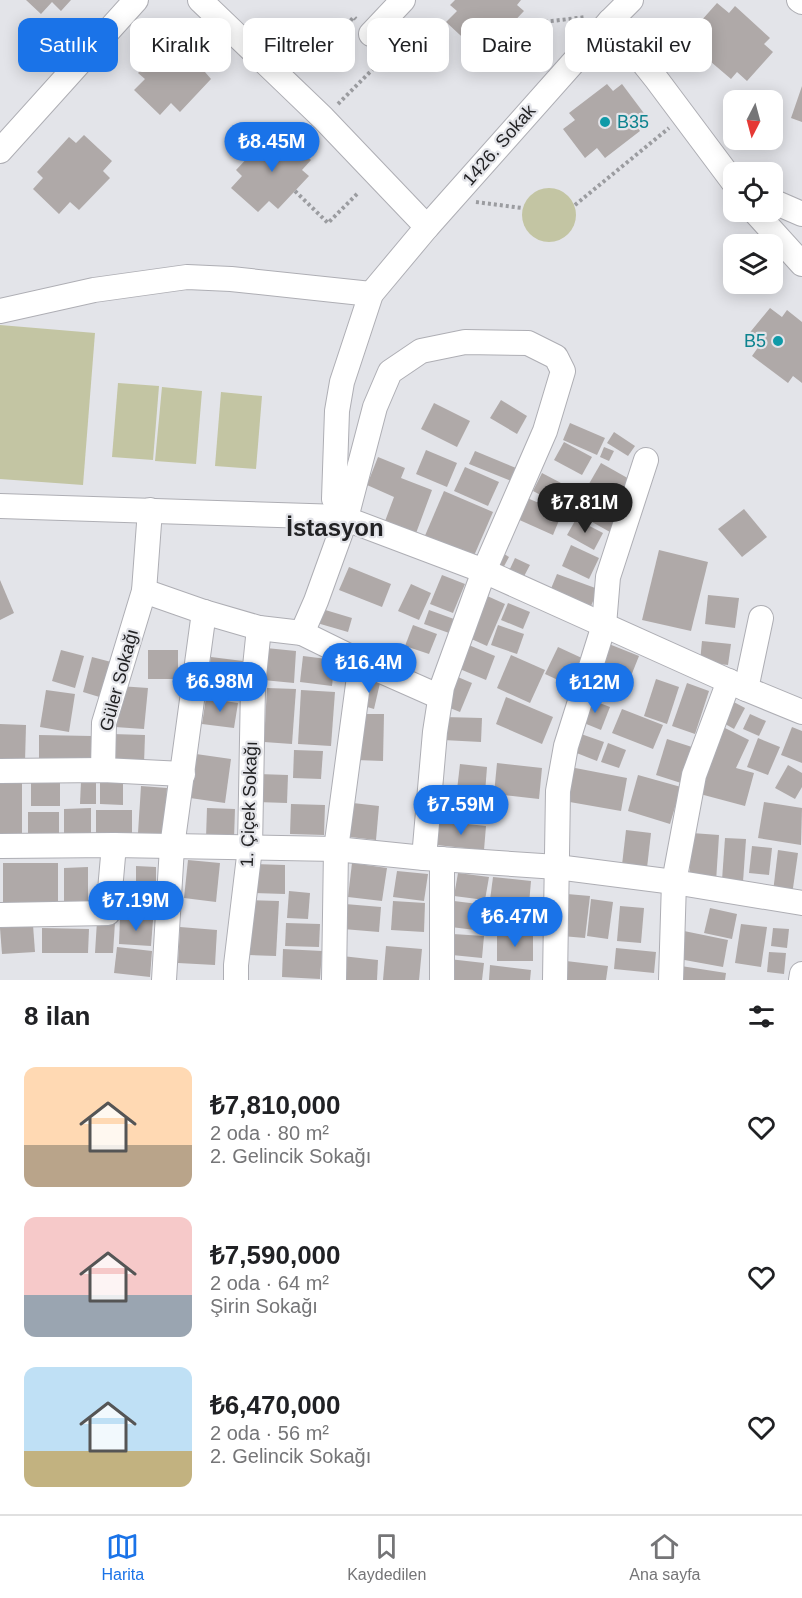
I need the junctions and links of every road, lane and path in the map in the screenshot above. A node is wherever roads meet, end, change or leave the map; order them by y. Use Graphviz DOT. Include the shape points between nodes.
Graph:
graph roads {
  1 [pos="136,0"];
  2 [pos="200,0"];
  3 [pos="403,0"];
  4 [pos="620,11"];
  5 [pos="386,18"];
  6 [pos="553,20"];
  7 [pos="370,72"];
  8 [pos="341,101"];
  9 [pos="684,116"];
  10 [pos="0,151"];
  11 [pos="723,168"];
  12 [pos="295,191"];
  13 [pos="358,193"];
  14 [pos="452,198"];
  15 [pos="575,205"];
  16 [pos="783,206"];
  17 [pos="522,208"];
  18 [pos="802,214"];
  19 [pos="763,222"];
  20 [pos="427,226"];
  21 [pos="802,264"];
  22 [pos="371,294"];
  23 [pos="0,311"];
  24 [pos="646,460"];
  25 [pos="0,506"];
  26 [pos="340,509"];
  27 [pos="150,510"];
  28 [pos="484,571"];
  29 [pos="144,591"];
  30 [pos="204,612"];
  31 [pos="761,618"];
  32 [pos="604,625"];
  33 [pos="258,628"];
  34 [pos="302,633"];
  35 [pos="361,662"];
  36 [pos="737,685"];
  37 [pos="440,697"];
  38 [pos="802,712"];
  39 [pos="103,770"];
  40 [pos="0,771"];
  41 [pos="183,774"];
  42 [pos="114,845"];
  43 [pos="0,846"];
  44 [pos="172,847"];
  45 [pos="250,848"];
  46 [pos="336,849"];
  47 [pos="433,858"];
  48 [pos="557,867"];
  49 [pos="674,882"];
  50 [pos="802,903"];
  51 [pos="0,915"];
  52 [pos="802,974"];
  53 [pos="164,980"];
  54 [pos="236,980"];
  55 [pos="334,980"];
  56 [pos="442,980"];
  57 [pos="555,980"];
  58 [pos="671,980"];
  59 [pos="801,980"];
  1 -- 10 [label="street"];
  2 -- 20 [label="street" via="323,118"];
  3 -- 5 [label="street"];
  4 -- 6 [label="path"];
  4 -- 9 [label="street"];
  4 -- 14 [label="street, 1426. Sokak"];
  7 -- 8 [label="path"];
  9 -- 11 [label="street"];
  9 -- 15 [label="path"];
  12 -- 13 [label="path" via="328,223"];
  14 -- 17 [label="path"];
  14 -- 20 [label="street, 1426. Sokak"];
  16 -- 18 [label="street"];
  19 -- 21 [label="street"];
  20 -- 22 [label="street, 1426. Sokak"];
  22 -- 23 [label="street" via="187,277 94,290"];
  22 -- 26 [label="street, 1426. Sokak" via="342,382 337,411"];
  24 -- 32 [label="street" via="608,577"];
  25 -- 27 [label="street"];
  26 -- 27 [label="street"];
  26 -- 28 [label="street"];
  26 -- 28 [label="street" via="390,372 421,351 465,342 528,343 556,357 563,371 545,431"];
  26 -- 34 [label="street" via="316,601"];
  27 -- 29 [label="street, Güler Sokağı"];
  28 -- 32 [label="street"];
  28 -- 37 [label="street"];
  29 -- 30 [label="street"];
  29 -- 39 [label="street, Güler Sokağı" via="104,723"];
  30 -- 33 [label="street"];
  30 -- 41 [label="street"];
  31 -- 36 [label="street"];
  32 -- 36 [label="street"];
  32 -- 48 [label="street" via="566,746 558,791"];
  33 -- 34 [label="street"];
  33 -- 45 [label="street, 1. Çiçek Sokağı"];
  34 -- 35 [label="street"];
  35 -- 37 [label="street"];
  35 -- 46 [label="street"];
  36 -- 38 [label="street"];
  36 -- 49 [label="street" via="694,775"];
  37 -- 47 [label="street" via="435,732"];
  39 -- 40 [label="street"];
  39 -- 41 [label="street"];
  41 -- 44 [label="street"];
  42 -- 43 [label="street"];
  42 -- 44 [label="street"];
  42 -- 51 [label="street" via="108,913"];
  44 -- 45 [label="street"];
  44 -- 53 [label="street"];
  45 -- 46 [label="street"];
  45 -- 54 [label="street, 1. Çiçek Sokağı"];
  46 -- 47 [label="street"];
  46 -- 55 [label="street"];
  47 -- 48 [label="street"];
  47 -- 56 [label="street"];
  48 -- 49 [label="street"];
  48 -- 57 [label="street"];
  49 -- 50 [label="street"];
  49 -- 58 [label="street"];
  52 -- 59 [label="street"];
}
